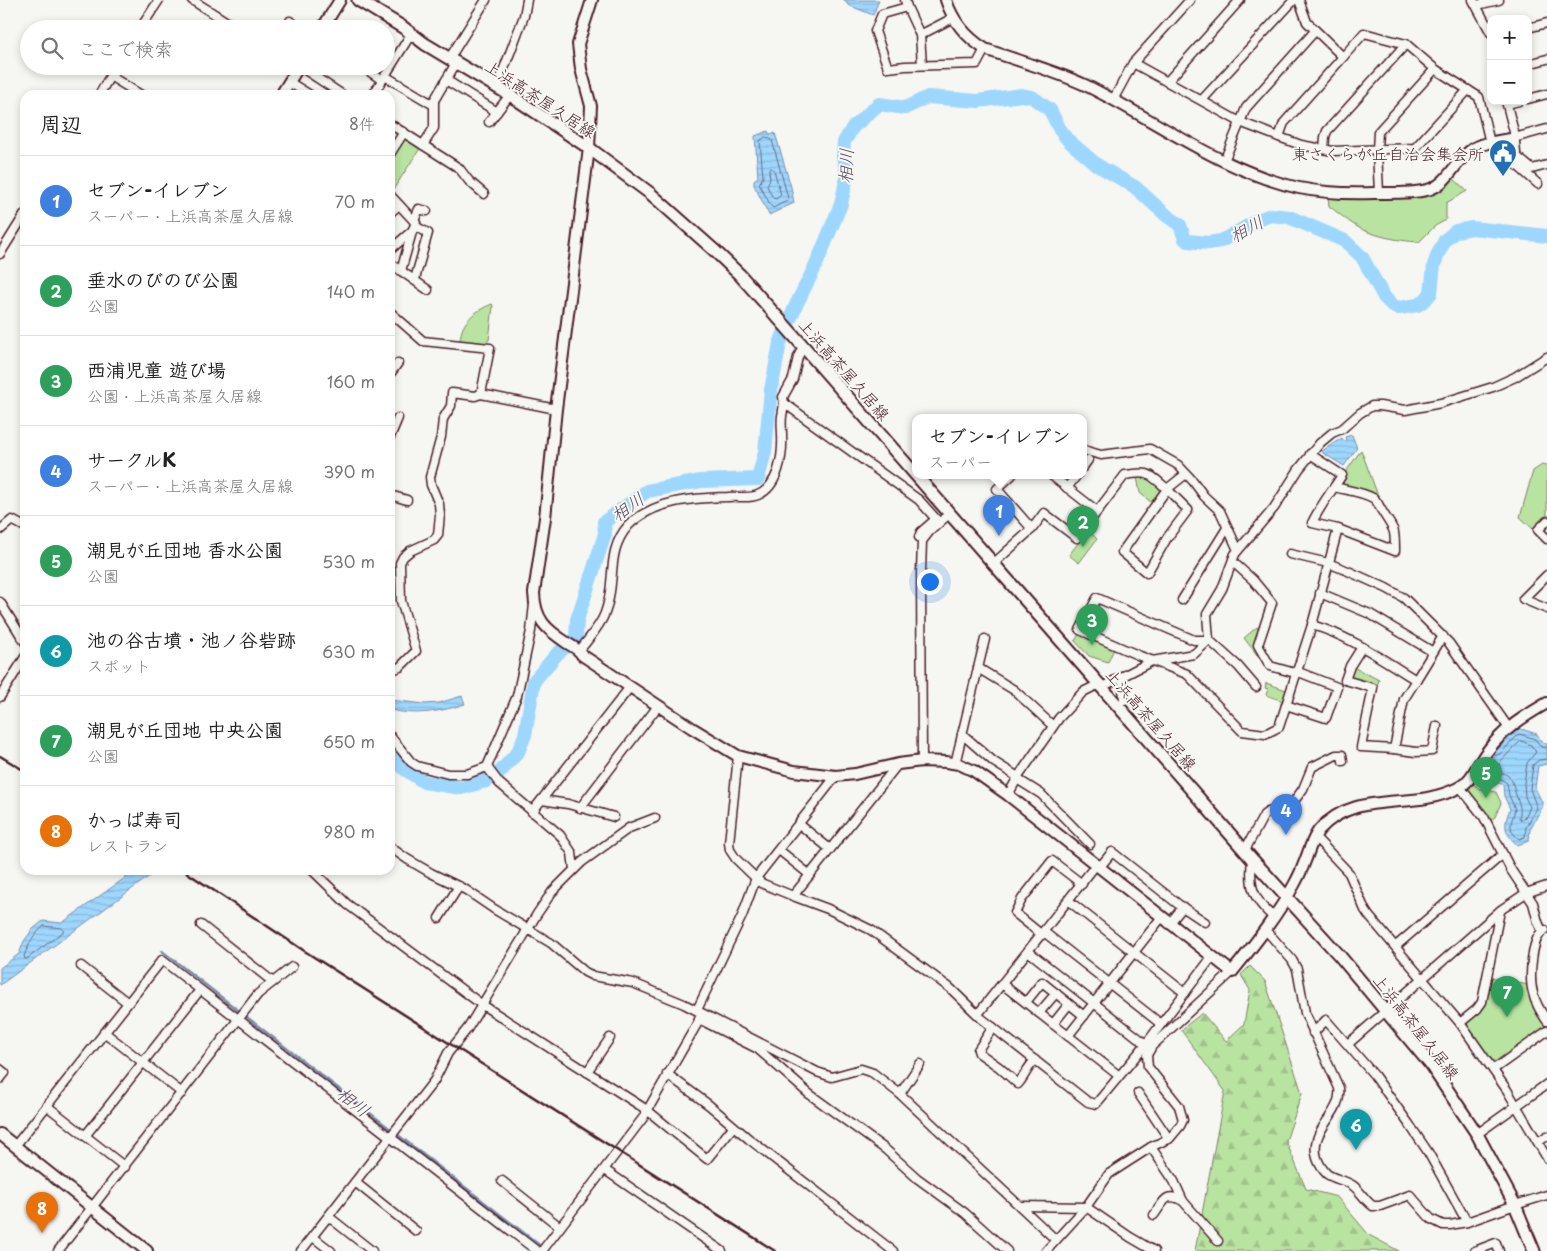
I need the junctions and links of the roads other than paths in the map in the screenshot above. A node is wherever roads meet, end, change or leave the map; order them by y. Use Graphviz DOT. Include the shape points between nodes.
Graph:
graph roads {
  1 [pos="158,0"];
  2 [pos="192,0"];
  3 [pos="340,0"];
  4 [pos="358,0"];
  5 [pos="486,0"];
  6 [pos="527,0"];
  7 [pos="592,0"];
  8 [pos="946,0"];
  9 [pos="1190,0"];
  10 [pos="1240,0"];
  11 [pos="1294,0"];
  12 [pos="1299,0"];
  13 [pos="1499,0"];
  14 [pos="906,3"];
  15 [pos="1475,3"];
  16 [pos="953,18"];
  17 [pos="146,20"];
  18 [pos="224,20"];
  19 [pos="328,20"];
  20 [pos="389,20"];
  21 [pos="395,24"];
  22 [pos="1547,24"];
  23 [pos="1487,26"];
  24 [pos="1532,27"];
  25 [pos="1315,31"];
  26 [pos="411,34"];
  27 [pos="920,35"];
  28 [pos="1406,44"];
  29 [pos="985,49"];
  30 [pos="1343,57"];
  31 [pos="395,59"];
  32 [pos="1547,59"];
  33 [pos="453,61"];
  34 [pos="1133,63"];
  35 [pos="1532,63"];
  36 [pos="922,66"];
  37 [pos="1435,70"];
  38 [pos="293,75"];
  39 [pos="313,75"];
  40 [pos="378,75"];
  41 [pos="385,75"];
  42 [pos="110,76"];
  43 [pos="383,78"];
  44 [pos="446,80"];
  45 [pos="289,82"];
  46 [pos="1167,82"];
  47 [pos="496,87"];
  48 [pos="102,90"];
  49 [pos="133,90"];
  50 [pos="284,90"];
  51 [pos="302,90"];
  52 [pos="335,90"];
  53 [pos="375,90"];
  54 [pos="1468,90"];
  55 [pos="1547,94"];
  56 [pos="510,95"];
  57 [pos="1532,98"];
  58 [pos="1113,100"];
  59 [pos="1202,100"];
  60 [pos="434,101"];
  61 [pos="1507,105"];
  62 [pos="497,112"];
  63 [pos="489,122"];
  64 [pos="1240,122"];
  65 [pos="395,127"];
  66 [pos="1547,130"];
  67 [pos="404,132"];
  68 [pos="1279,138"];
  69 [pos="1514,138"];
  70 [pos="1490,143"];
  71 [pos="423,145"];
  72 [pos="395,146"];
  73 [pos="589,148"];
  74 [pos="1324,149"];
  75 [pos="1377,150"];
  76 [pos="1515,155"];
  77 [pos="1224,160"];
  78 [pos="1547,165"];
  79 [pos="1538,184"];
  80 [pos="1379,193"];
  81 [pos="484,194"];
  82 [pos="395,201"];
  83 [pos="399,205"];
  84 [pos="395,209"];
  85 [pos="427,211"];
  86 [pos="20,222"];
  87 [pos="414,226"];
  88 [pos="395,245"];
  89 [pos="0,254"];
  90 [pos="395,267"];
  91 [pos="401,271"];
  92 [pos="415,279"];
  93 [pos="428,290"];
  94 [pos="395,316"];
  95 [pos="799,341"];
  96 [pos="1547,357"];
  97 [pos="398,363"];
  98 [pos="395,367"];
  99 [pos="481,394"];
  100 [pos="784,403"];
  101 [pos="556,409"];
  102 [pos="1087,451"];
  103 [pos="1310,454"];
  104 [pos="912,471"];
  105 [pos="1186,474"];
  106 [pos="919,479"];
  107 [pos="1008,479"];
  108 [pos="1056,479"];
  109 [pos="1074,479"];
  110 [pos="1334,487"];
  111 [pos="1067,488"];
  112 [pos="1167,489"];
  113 [pos="395,496"];
  114 [pos="407,500"];
  115 [pos="1096,511"];
  116 [pos="949,514"];
  117 [pos="1547,521"];
  118 [pos="20,524"];
  119 [pos="1227,528"];
  120 [pos="1338,529"];
  121 [pos="0,530"];
  122 [pos="1032,530"];
  123 [pos="1547,539"];
  124 [pos="922,541"];
  125 [pos="1238,550"];
  126 [pos="1290,554"];
  127 [pos="1233,562"];
  128 [pos="993,564"];
  129 [pos="1328,564"];
  130 [pos="1547,575"];
  131 [pos="1320,593"];
  132 [pos="1182,600"];
  133 [pos="0,602"];
  134 [pos="534,602"];
  135 [pos="1547,609"];
  136 [pos="1312,625"];
  137 [pos="20,634"];
  138 [pos="1443,636"];
  139 [pos="985,639"];
  140 [pos="1209,640"];
  141 [pos="1362,646"];
  142 [pos="578,650"];
  143 [pos="1433,652"];
  144 [pos="1152,660"];
  145 [pos="20,665"];
  146 [pos="978,668"];
  147 [pos="395,669"];
  148 [pos="1296,672"];
  149 [pos="1122,676"];
  150 [pos="1416,680"];
  151 [pos="1100,685"];
  152 [pos="630,687"];
  153 [pos="1256,687"];
  154 [pos="0,697"];
  155 [pos="1124,700"];
  156 [pos="1547,703"];
  157 [pos="658,706"];
  158 [pos="1286,706"];
  159 [pos="1053,726"];
  160 [pos="1437,726"];
  161 [pos="1508,727"];
  162 [pos="962,734"];
  163 [pos="395,742"];
  164 [pos="1394,749"];
  165 [pos="738,756"];
  166 [pos="922,761"];
  167 [pos="1343,761"];
  168 [pos="898,764"];
  169 [pos="955,764"];
  170 [pos="487,767"];
  171 [pos="836,776"];
  172 [pos="1017,778"];
  173 [pos="1460,787"];
  174 [pos="1008,795"];
  175 [pos="542,800"];
  176 [pos="580,808"];
  177 [pos="532,812"];
  178 [pos="614,818"];
  179 [pos="655,818"];
  180 [pos="799,824"];
  181 [pos="1315,837"];
  182 [pos="1090,844"];
  183 [pos="830,849"];
  184 [pos="395,850"];
  185 [pos="778,850"];
  186 [pos="1503,854"];
  187 [pos="1248,855"];
  188 [pos="1097,867"];
  189 [pos="574,870"];
  190 [pos="317,875"];
  191 [pos="810,875"];
  192 [pos="756,878"];
  193 [pos="1082,884"];
  194 [pos="459,886"];
  195 [pos="1547,886"];
  196 [pos="1526,893"];
  197 [pos="793,896"];
  198 [pos="1286,898"];
  199 [pos="1069,900"];
  200 [pos="1183,907"];
  201 [pos="1500,911"];
  202 [pos="1273,917"];
  203 [pos="439,918"];
  204 [pos="1165,921"];
  205 [pos="1205,922"];
  206 [pos="201,925"];
  207 [pos="527,929"];
  208 [pos="1265,929"];
  209 [pos="1544,930"];
  210 [pos="1043,933"];
  211 [pos="1396,946"];
  212 [pos="1028,951"];
  213 [pos="1134,952"];
  214 [pos="1212,956"];
  215 [pos="81,966"];
  216 [pos="292,967"];
  217 [pos="1232,972"];
  218 [pos="1423,978"];
  219 [pos="274,982"];
  220 [pos="1002,984"];
  221 [pos="1109,984"];
  222 [pos="200,990"];
  223 [pos="1056,993"];
  224 [pos="1185,993"];
  225 [pos="1026,1002"];
  226 [pos="128,1003"];
  227 [pos="481,1004"];
  228 [pos="1069,1004"];
  229 [pos="1094,1004"];
  230 [pos="1385,1010"];
  231 [pos="1039,1013"];
  232 [pos="700,1014"];
  233 [pos="978,1014"];
  234 [pos="241,1016"];
  235 [pos="1084,1016"];
  236 [pos="1547,1021"];
  237 [pos="1460,1023"];
  238 [pos="1053,1024"];
  239 [pos="1161,1024"];
  240 [pos="994,1027"];
  241 [pos="1547,1031"];
  242 [pos="104,1032"];
  243 [pos="1313,1033"];
  244 [pos="1068,1036"];
  245 [pos="610,1038"];
  246 [pos="1348,1044"];
  247 [pos="1149,1045"];
  248 [pos="1035,1060"];
  249 [pos="143,1062"];
  250 [pos="920,1064"];
  251 [pos="0,1069"];
  252 [pos="1494,1069"];
  253 [pos="587,1072"];
  254 [pos="668,1074"];
  255 [pos="1118,1076"];
  256 [pos="0,1078"];
  257 [pos="1547,1084"];
  258 [pos="182,1093"];
  259 [pos="1138,1093"];
  260 [pos="900,1094"];
  261 [pos="1517,1105"];
  262 [pos="47,1106"];
  263 [pos="647,1110"];
  264 [pos="734,1127"];
  265 [pos="393,1133"];
  266 [pos="0,1134"];
  267 [pos="1477,1134"];
  268 [pos="85,1136"];
  269 [pos="1547,1136"];
  270 [pos="1169,1139"];
  271 [pos="1538,1142"];
  272 [pos="15,1146"];
  273 [pos="1151,1147"];
  274 [pos="1547,1158"];
  275 [pos="125,1167"];
  276 [pos="605,1170"];
  277 [pos="502,1181"];
  278 [pos="355,1182"];
  279 [pos="1547,1195"];
  280 [pos="1184,1202"];
  281 [pos="1515,1204"];
  282 [pos="1021,1206"];
  283 [pos="1086,1207"];
  284 [pos="93,1208"];
  285 [pos="1154,1215"];
  286 [pos="329,1217"];
  287 [pos="1467,1222"];
  288 [pos="560,1227"];
  289 [pos="416,1231"];
  290 [pos="313,1237"];
  291 [pos="1056,1240"];
  292 [pos="1218,1241"];
  293 [pos="544,1248"];
  294 [pos="58,1251"];
  295 [pos="147,1251"];
  296 [pos="301,1251"];
  297 [pos="331,1251"];
  298 [pos="372,1251"];
  299 [pos="537,1251"];
  300 [pos="722,1251"];
  301 [pos="893,1251"];
  302 [pos="1007,1251"];
  303 [pos="1046,1251"];
  304 [pos="1154,1251"];
  305 [pos="1475,1251"];
  306 [pos="1500,1251"];
  307 [pos="1534,1251"];
  1 -- 17 [label="street"];
  2 -- 18 [label="street"];
  3 -- 19 [label="street"];
  4 -- 20 [label="main road, 上浜高茶屋久居線"];
  5 -- 33 [label="street"];
  6 -- 47 [label="street"];
  7 -- 73 [label="street" via="578,44 591,106"];
  8 -- 16 [label="street"];
  9 -- 34 [label="street"];
  10 -- 46 [label="street"];
  11 -- 59 [label="street"];
  12 -- 25 [label="street"];
  13 -- 15 [label="street"];
  14 -- 27 [label="street"];
  14 -- 36 [label="street" via="882,14 875,31 888,68"];
  15 -- 23 [label="street"];
  16 -- 27 [label="street"];
  16 -- 29 [label="street"];
  21 -- 26 [label="main road, 上浜高茶屋久居線"];
  22 -- 24 [label="street"];
  25 -- 30 [label="street"];
  25 -- 64 [label="street" via="1246,108"];
  26 -- 31 [label="street"];
  26 -- 33 [label="main road, 上浜高茶屋久居線"];
  27 -- 36 [label="street"];
  28 -- 30 [label="street" via="1364,34"];
  28 -- 37 [label="street"];
  28 -- 74 [label="street" via="1327,131"];
  29 -- 36 [label="street" via="977,64"];
  29 -- 58 [label="street" via="1082,84"];
  30 -- 68 [label="street" via="1284,123"];
  32 -- 35 [label="street"];
  33 -- 44 [label="street"];
  33 -- 47 [label="main road, 上浜高茶屋久居線"];
  34 -- 46 [label="street"];
  34 -- 58 [label="street"];
  37 -- 54 [label="street"];
  37 -- 75 [label="street" via="1378,132"];
  38 -- 45 [label="street"];
  39 -- 52 [label="street"];
  40 -- 43 [label="street"];
  41 -- 43 [label="street"];
  42 -- 48 [label="street"];
  42 -- 49 [label="street"];
  43 -- 53 [label="street"];
  43 -- 60 [label="street" via="432,104"];
  44 -- 60 [label="street"];
  44 -- 62 [label="street"];
  45 -- 50 [label="street"];
  45 -- 51 [label="street"];
  46 -- 59 [label="street"];
  47 -- 56 [label="main road, 上浜高茶屋久居線"];
  54 -- 70 [label="street" via="1479,96"];
  54 -- 75 [label="street" via="1415,148"];
  55 -- 57 [label="street"];
  56 -- 62 [label="street"];
  56 -- 73 [label="main road, 上浜高茶屋久居線"];
  58 -- 77 [label="street"];
  59 -- 64 [label="street"];
  60 -- 71 [label="street" via="434,128"];
  61 -- 69 [label="street"];
  62 -- 63 [label="street"];
  64 -- 68 [label="street"];
  64 -- 77 [label="street"];
  65 -- 67 [label="street"];
  66 -- 69 [label="street"];
  67 -- 71 [label="street"];
  67 -- 72 [label="street"];
  68 -- 74 [label="street"];
  69 -- 70 [label="street"];
  69 -- 76 [label="street"];
  70 -- 80 [label="street" via="1471,150 1444,180 1430,190"];
  71 -- 81 [label="street" via="459,168"];
  73 -- 95 [label="main road, 上浜高茶屋久居線" via="681,220 720,256"];
  73 -- 101 [label="street"];
  74 -- 75 [label="street"];
  75 -- 80 [label="street"];
  76 -- 78 [label="street" via="1532,169"];
  76 -- 79 [label="street" via="1510,160"];
  77 -- 80 [label="street" via="1298,188 1334,193"];
  82 -- 83 [label="street"];
  83 -- 84 [label="street"];
  83 -- 87 [label="street"];
  85 -- 87 [label="street" via="419,209"];
  86 -- 89 [label="street"];
  87 -- 88 [label="street"];
  87 -- 91 [label="street"];
  87 -- 92 [label="street" via="428,233"];
  90 -- 91 [label="street"];
  91 -- 92 [label="street"];
  92 -- 93 [label="street"];
  94 -- 99 [label="street" via="424,341 490,348"];
  95 -- 100 [label="street" via="793,379 783,397"];
  95 -- 104 [label="main road, 上浜高茶屋久居線"];
  96 -- 103 [label="street" via="1493,387 1441,403 1405,410 1380,406 1366,408"];
  97 -- 98 [label="street"];
  99 -- 101 [label="street"];
  99 -- 147 [label="street" via="452,393 451,406 443,419 430,477 439,504 438,535 410,551 400,563 401,601 416,651"];
  100 -- 124 [label="street" via="919,500 936,519 921,532 919,537"];
  100 -- 142 [label="street" via="783,444 772,484 756,496 676,502 656,507 635,520 615,546 605,614"];
  101 -- 134 [label="street"];
  102 -- 105 [label="street" via="1100,455 1150,449 1178,465"];
  103 -- 110 [label="street" via="1342,475"];
  103 -- 125 [label="street" via="1274,508"];
  105 -- 112 [label="street"];
  105 -- 119 [label="street" via="1220,511"];
  106 -- 116 [label="main road, 上浜高茶屋久居線"];
  107 -- 122 [label="street" via="997,490"];
  108 -- 111 [label="street"];
  109 -- 111 [label="street"];
  110 -- 120 [label="street" via="1312,523"];
  110 -- 120 [label="street" via="1377,502 1393,526 1395,551"];
  111 -- 115 [label="street"];
  112 -- 112 [label="street" via="1188,510 1147,573 1122,552"];
  112 -- 115 [label="street" via="1144,472 1125,475"];
  113 -- 114 [label="street"];
  115 -- 122 [label="street" via="1077,538 1044,513"];
  116 -- 124 [label="street"];
  116 -- 128 [label="main road, 上浜高茶屋久居線"];
  117 -- 123 [label="street" via="1538,530"];
  118 -- 121 [label="street" via="12,520"];
  119 -- 125 [label="street"];
  119 -- 132 [label="street"];
  120 -- 129 [label="street"];
  122 -- 128 [label="street"];
  124 -- 166 [label="street"];
  125 -- 127 [label="street"];
  126 -- 129 [label="street"];
  127 -- 140 [label="street" via="1208,614"];
  127 -- 148 [label="street" via="1272,603 1258,645 1270,666"];
  128 -- 151 [label="main road, 上浜高茶屋久居線"];
  129 -- 131 [label="street"];
  129 -- 138 [label="street" via="1404,598"];
  130 -- 135 [label="street" via="1523,599"];
  131 -- 136 [label="street"];
  131 -- 143 [label="street" via="1370,614"];
  133 -- 137 [label="street"];
  134 -- 142 [label="street" via="543,624"];
  134 -- 170 [label="street" via="518,691"];
  136 -- 141 [label="street"];
  136 -- 148 [label="street"];
  138 -- 143 [label="street"];
  138 -- 161 [label="street"];
  139 -- 146 [label="street"];
  140 -- 144 [label="street" via="1194,654"];
  140 -- 144 [label="street" via="1194,640 1097,598 1080,630"];
  140 -- 153 [label="street"];
  141 -- 150 [label="street"];
  141 -- 164 [label="street" via="1346,680 1373,688 1361,747"];
  142 -- 152 [label="street" via="582,656"];
  143 -- 150 [label="street"];
  144 -- 149 [label="street"];
  144 -- 158 [label="street" via="1187,674 1242,730 1265,734 1279,727"];
  145 -- 154 [label="street"];
  146 -- 159 [label="street" via="1014,690"];
  146 -- 162 [label="street"];
  148 -- 158 [label="street"];
  148 -- 158 [label="street" via="1336,687 1326,718"];
  149 -- 151 [label="street"];
  149 -- 155 [label="street"];
  150 -- 164 [label="street" via="1404,699"];
  151 -- 159 [label="street" via="1078,697"];
  151 -- 187 [label="main road, 上浜高茶屋久居線"];
  152 -- 157 [label="street"];
  152 -- 175 [label="street"];
  156 -- 161 [label="street"];
  157 -- 165 [label="street"];
  157 -- 176 [label="street"];
  159 -- 172 [label="street"];
  160 -- 164 [label="street" via="1432,751"];
  161 -- 173 [label="street"];
  162 -- 169 [label="street"];
  162 -- 172 [label="street"];
  163 -- 170 [label="street" via="417,766 448,774 467,774"];
  165 -- 171 [label="street" via="794,771"];
  165 -- 192 [label="street" via="730,850"];
  166 -- 168 [label="street"];
  166 -- 169 [label="street"];
  167 -- 187 [label="street" via="1342,754 1336,755 1312,767 1304,789 1289,808 1264,815"];
  168 -- 171 [label="street"];
  168 -- 183 [label="street"];
  169 -- 174 [label="street" via="974,771"];
  170 -- 177 [label="street" via="499,783"];
  171 -- 180 [label="street"];
  172 -- 174 [label="street"];
  172 -- 182 [label="street" via="1041,794"];
  173 -- 181 [label="street" via="1430,798 1361,805 1339,814"];
  173 -- 186 [label="street" via="1484,817"];
  174 -- 188 [label="street"];
  175 -- 176 [label="street"];
  175 -- 177 [label="street"];
  176 -- 178 [label="street"];
  177 -- 189 [label="street" via="569,847"];
  179 -- 189 [label="street" via="629,828"];
  180 -- 183 [label="street"];
  180 -- 185 [label="street"];
  181 -- 198 [label="street"];
  181 -- 211 [label="street" via="1349,873 1364,910"];
  183 -- 191 [label="street"];
  184 -- 194 [label="street"];
  185 -- 191 [label="street"];
  185 -- 192 [label="street"];
  186 -- 196 [label="street"];
  186 -- 211 [label="street"];
  187 -- 198 [label="main road, 上浜高茶屋久居線"];
  187 -- 202 [label="street" via="1253,893 1258,903"];
  188 -- 193 [label="street"];
  188 -- 200 [label="street" via="1111,851"];
  188 -- 204 [label="street"];
  189 -- 207 [label="street" via="552,892"];
  190 -- 227 [label="street" via="347,904"];
  191 -- 197 [label="street"];
  192 -- 197 [label="street"];
  192 -- 232 [label="street"];
  193 -- 199 [label="street"];
  193 -- 210 [label="street" via="1052,861 1015,913"];
  194 -- 203 [label="street"];
  194 -- 207 [label="street"];
  195 -- 196 [label="street"];
  196 -- 201 [label="street"];
  196 -- 209 [label="street"];
  197 -- 233 [label="street" via="828,908 871,930 950,988"];
  198 -- 202 [label="street"];
  198 -- 230 [label="main road, 上浜高茶屋久居線"];
  199 -- 210 [label="street"];
  199 -- 213 [label="street"];
  200 -- 204 [label="street"];
  200 -- 205 [label="street"];
  201 -- 218 [label="street"];
  201 -- 237 [label="street" via="1482,1002"];
  202 -- 208 [label="street"];
  204 -- 213 [label="street"];
  204 -- 214 [label="street"];
  206 -- 219 [label="street"];
  207 -- 227 [label="street"];
  207 -- 232 [label="street" via="551,943 593,976 633,983"];
  208 -- 217 [label="street"];
  208 -- 243 [label="street" via="1294,963"];
  209 -- 236 [label="street" via="1537,937 1531,981 1534,1000"];
  210 -- 212 [label="street"];
  210 -- 221 [label="street"];
  211 -- 218 [label="street"];
  212 -- 220 [label="street"];
  212 -- 229 [label="street"];
  213 -- 221 [label="street"];
  213 -- 224 [label="street"];
  214 -- 217 [label="street"];
  214 -- 224 [label="street"];
  215 -- 226 [label="street"];
  216 -- 219 [label="street"];
  217 -- 247 [label="street"];
  218 -- 230 [label="street"];
  218 -- 237 [label="street"];
  219 -- 234 [label="street" via="258,994"];
  220 -- 225 [label="street"];
  220 -- 233 [label="street"];
  221 -- 229 [label="street"];
  221 -- 239 [label="street"];
  222 -- 226 [label="street" via="162,960"];
  222 -- 234 [label="street"];
  222 -- 249 [label="street"];
  223 -- 225 [label="street" via="1042,982"];
  223 -- 228 [label="street"];
  223 -- 231 [label="street"];
  224 -- 239 [label="street"];
  225 -- 231 [label="street"];
  226 -- 242 [label="street"];
  227 -- 253 [label="street"];
  227 -- 265 [label="street" via="434,1081"];
  228 -- 235 [label="street"];
  228 -- 238 [label="street"];
  229 -- 235 [label="street"];
  229 -- 247 [label="street"];
  230 -- 246 [label="street"];
  230 -- 267 [label="main road, 上浜高茶屋久居線" via="1430,1064"];
  231 -- 238 [label="street"];
  232 -- 254 [label="street"];
  232 -- 260 [label="street" via="817,1072 832,1077 861,1068"];
  232 -- 302 [label="street" via="758,1049 808,1093 965,1213"];
  233 -- 240 [label="street"];
  234 -- 258 [label="street"];
  234 -- 265 [label="street" via="246,1024"];
  235 -- 244 [label="street"];
  237 -- 252 [label="street"];
  238 -- 244 [label="street"];
  239 -- 247 [label="street"];
  240 -- 248 [label="street"];
  240 -- 248 [label="street" via="979,1053 1018,1084"];
  241 -- 252 [label="street"];
  242 -- 249 [label="street"];
  242 -- 262 [label="street"];
  243 -- 246 [label="street" via="1326,1020"];
  243 -- 287 [label="street" via="1336,1079 1339,1093 1337,1105 1316,1137 1316,1155 1322,1169 1353,1186 1373,1206 1410,1195 1436,1222 1450,1226"];
  244 -- 255 [label="street"];
  245 -- 253 [label="street"];
  246 -- 287 [label="street" via="1424,1145"];
  247 -- 255 [label="street"];
  247 -- 270 [label="street" via="1148,1067 1182,1113 1180,1126"];
  248 -- 255 [label="street" via="1088,1102 1096,1104"];
  249 -- 258 [label="street"];
  249 -- 268 [label="street"];
  250 -- 260 [label="street"];
  251 -- 256 [label="street" via="4,1073"];
  252 -- 261 [label="street"];
  253 -- 263 [label="street"];
  254 -- 263 [label="street"];
  254 -- 264 [label="street"];
  257 -- 261 [label="street"];
  258 -- 275 [label="street"];
  259 -- 270 [label="street"];
  260 -- 282 [label="street"];
  261 -- 267 [label="street"];
  261 -- 271 [label="street"];
  262 -- 268 [label="street"];
  262 -- 272 [label="street"];
  263 -- 264 [label="street" via="708,1159"];
  263 -- 276 [label="street"];
  264 -- 301 [label="street"];
  265 -- 278 [label="street"];
  265 -- 299 [label="street"];
  266 -- 272 [label="street"];
  267 -- 281 [label="main road, 上浜高茶屋久居線"];
  268 -- 275 [label="street"];
  269 -- 271 [label="street"];
  270 -- 273 [label="street"];
  271 -- 274 [label="street"];
  272 -- 284 [label="street"];
  273 -- 280 [label="street"];
  273 -- 283 [label="street" via="1109,1174"];
  275 -- 284 [label="street"];
  276 -- 288 [label="street"];
  276 -- 300 [label="street"];
  277 -- 288 [label="street"];
  278 -- 286 [label="street"];
  278 -- 289 [label="street"];
  279 -- 281 [label="street"];
  280 -- 285 [label="street" via="1170,1197"];
  280 -- 292 [label="street"];
  281 -- 287 [label="street"];
  281 -- 307 [label="main road, 上浜高茶屋久居線"];
  282 -- 283 [label="street"];
  282 -- 291 [label="street"];
  283 -- 291 [label="street"];
  283 -- 304 [label="street"];
  284 -- 294 [label="street"];
  284 -- 295 [label="street"];
  286 -- 290 [label="street"];
  286 -- 298 [label="street"];
  288 -- 293 [label="street"];
  290 -- 296 [label="street"];
  290 -- 297 [label="street"];
  291 -- 303 [label="street"];
  305 -- 306 [label="street" via="1496,1243"];
}
